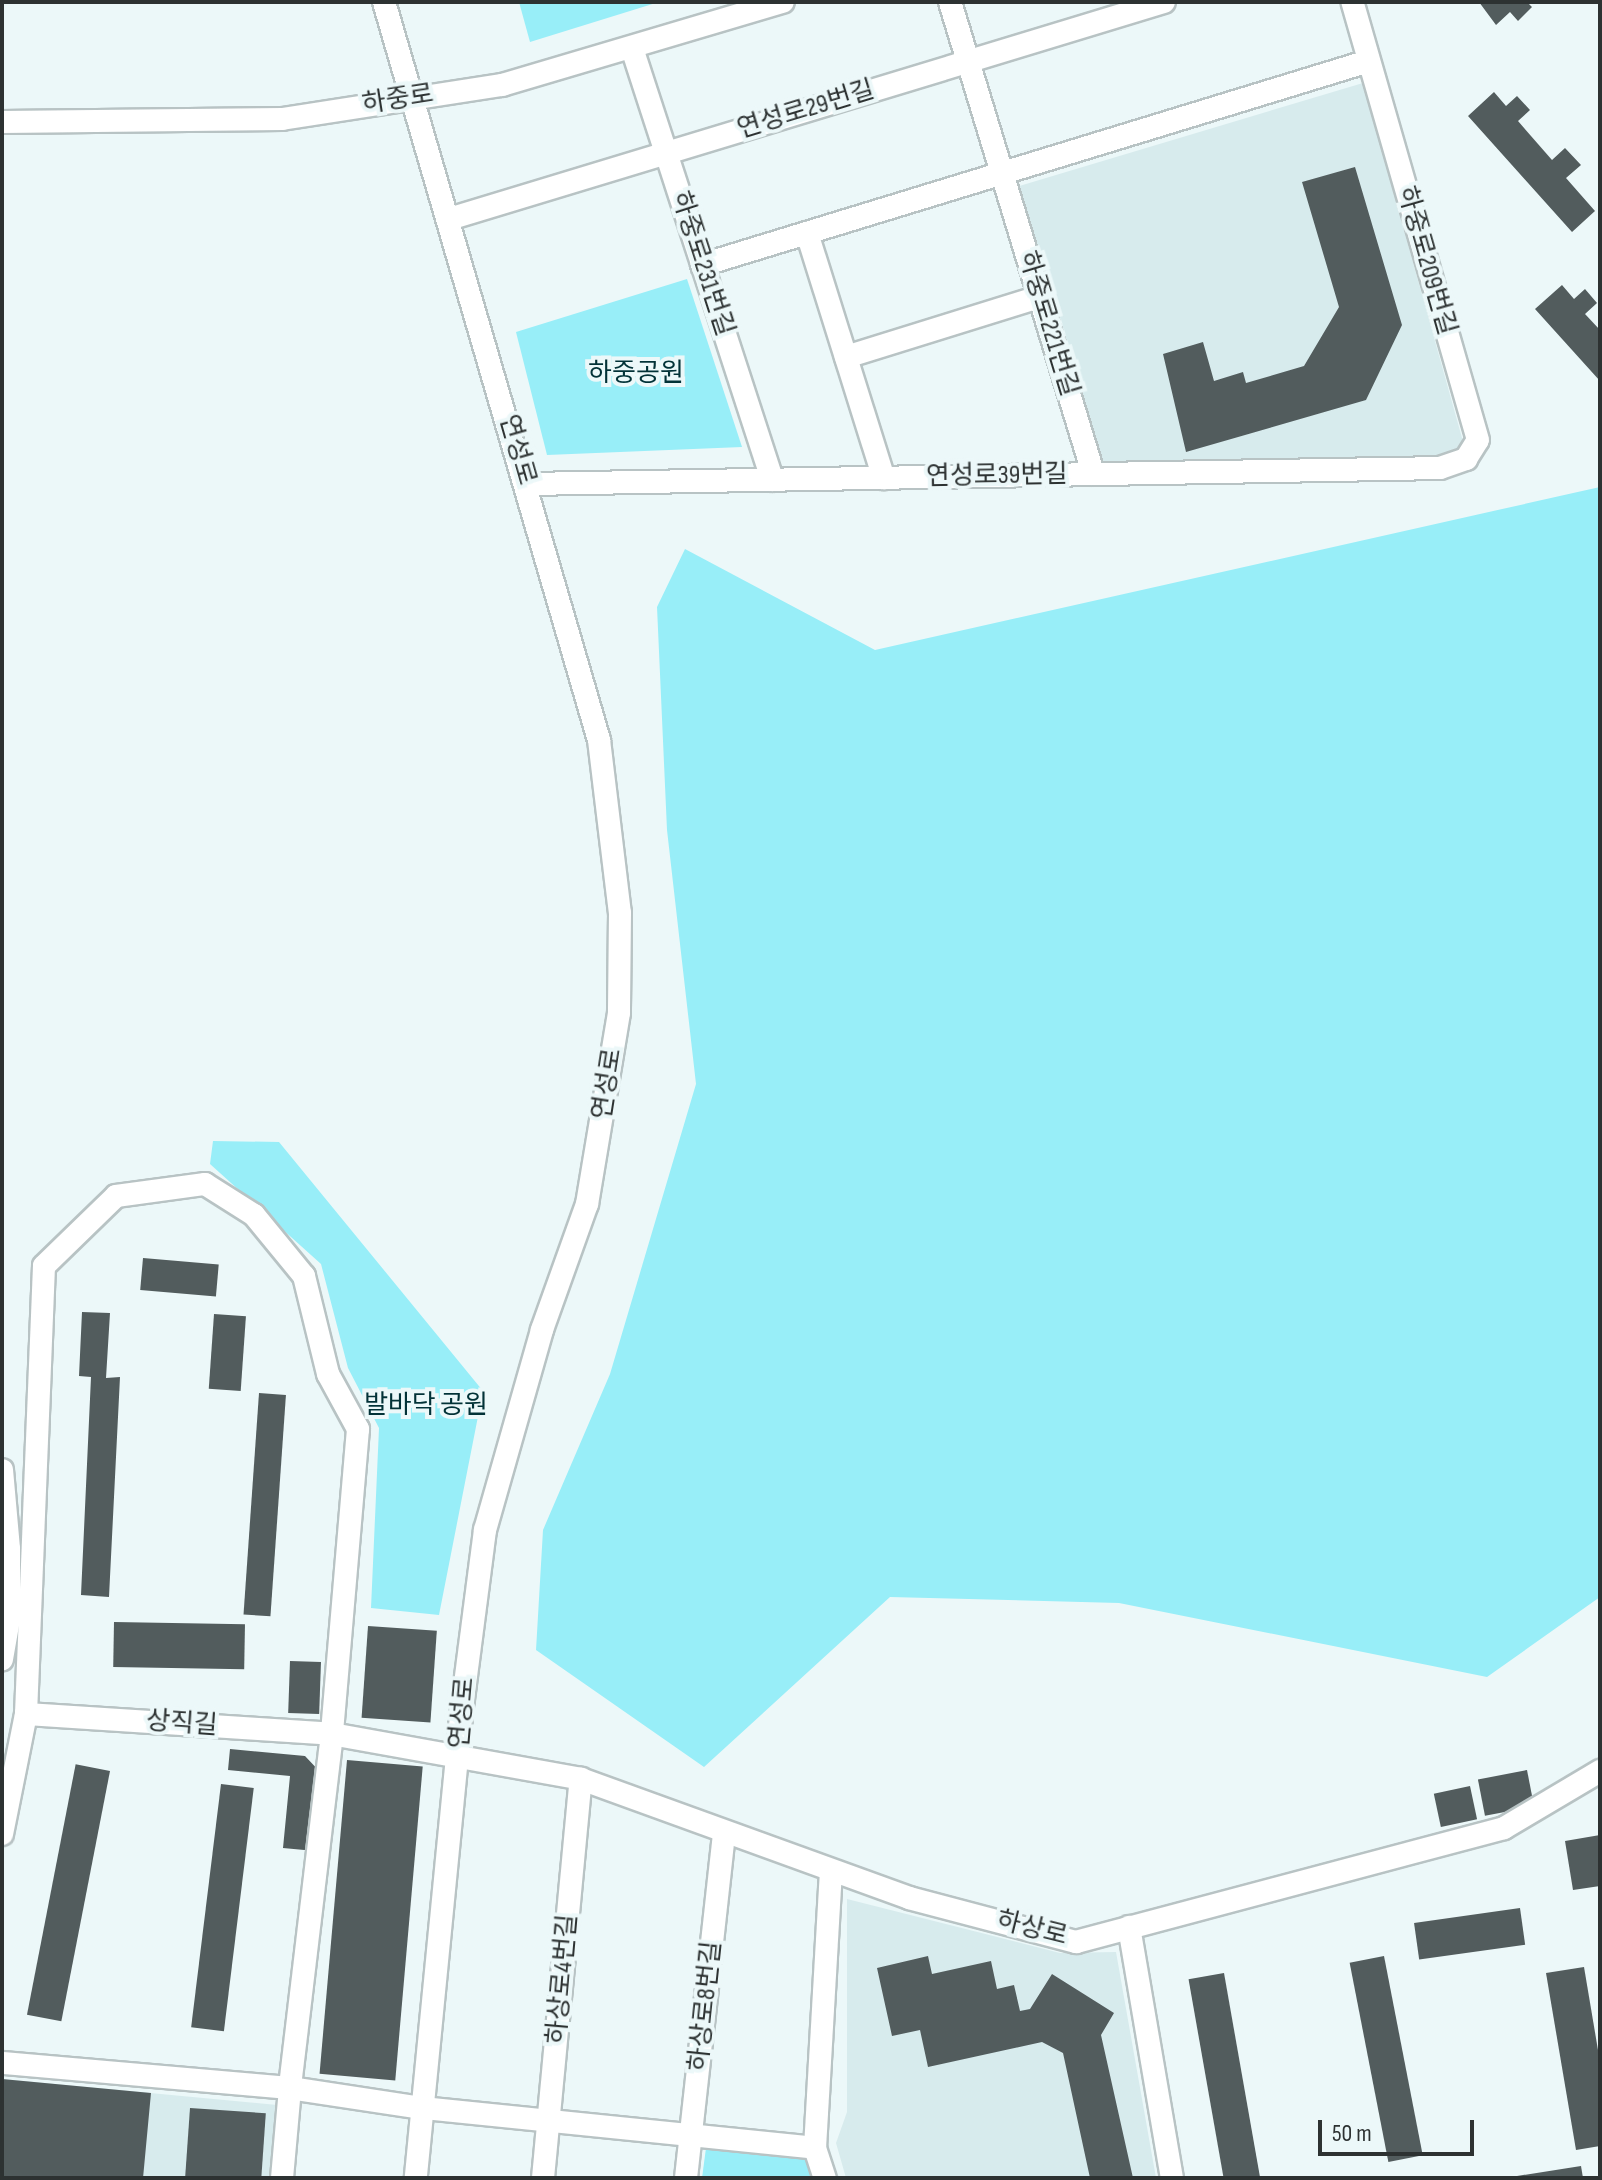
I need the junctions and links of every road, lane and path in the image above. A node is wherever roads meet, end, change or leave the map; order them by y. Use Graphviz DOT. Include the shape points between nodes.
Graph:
graph roads {
  1 [pos="384,2"];
  2 [pos="783,2"];
  3 [pos="950,2"];
  4 [pos="1164,2"];
  5 [pos="1352,2"];
  6 [pos="632,48"];
  7 [pos="968,61"];
  8 [pos="1369,61"];
  9 [pos="413,97"];
  10 [pos="2,122"];
  11 [pos="665,153"];
  12 [pos="1002,173"];
  13 [pos="449,219"];
  14 [pos="807,233"];
  15 [pos="702,265"];
  16 [pos="1039,297"];
  17 [pos="846,357"];
  18 [pos="1466,459"];
  19 [pos="1093,474"];
  20 [pos="884,478"];
  21 [pos="772,480"];
  22 [pos="527,484"];
  23 [pos="2,1470"];
  24 [pos="2,1659"];
  25 [pos="26,1714"];
  26 [pos="332,1734"];
  27 [pos="458,1760"];
  28 [pos="1600,1771"];
  29 [pos="581,1779"];
  30 [pos="2,1834"];
  31 [pos="724,1834"];
  32 [pos="831,1872"];
  33 [pos="1129,1927"];
  34 [pos="2,2063"];
  35 [pos="290,2088"];
  36 [pos="423,2108"];
  37 [pos="550,2121"];
  38 [pos="693,2135"];
  39 [pos="815,2148"];
  40 [pos="282,2178"];
  41 [pos="416,2178"];
  42 [pos="543,2178"];
  43 [pos="686,2178"];
  44 [pos="825,2178"];
  45 [pos="1172,2178"];
  1 -- 9 [label="street, 연성로"];
  2 -- 6 [label="street, 하중로"];
  3 -- 7 [label="street, 하중로221번길"];
  4 -- 7 [label="street, 연성로29번길"];
  5 -- 8 [label="street, 하중로209번길"];
  6 -- 9 [label="street, 하중로" via="502,85"];
  6 -- 11 [label="street, 하중로231번길"];
  7 -- 11 [label="street, 연성로29번길"];
  7 -- 12 [label="street, 하중로221번길"];
  8 -- 12 [label="street"];
  8 -- 18 [label="street, 하중로209번길" via="1478,440"];
  9 -- 10 [label="street, 하중로" via="282,119"];
  9 -- 13 [label="street, 연성로"];
  11 -- 13 [label="street, 연성로29번길"];
  11 -- 15 [label="street, 하중로231번길"];
  12 -- 14 [label="street"];
  12 -- 16 [label="street, 하중로221번길"];
  13 -- 22 [label="street, 연성로"];
  14 -- 15 [label="street"];
  14 -- 17 [label="street"];
  15 -- 21 [label="street, 하중로231번길"];
  16 -- 17 [label="street"];
  16 -- 19 [label="street, 하중로221번길"];
  17 -- 20 [label="street"];
  18 -- 19 [label="street, 연성로39번길" via="1440,468"];
  19 -- 20 [label="street, 연성로39번길"];
  20 -- 21 [label="street, 연성로39번길"];
  21 -- 22 [label="street, 연성로39번길"];
  22 -- 27 [label="street, 연성로" via="599,740 620,913 619,1013 587,1204 542,1330 485,1530"];
  23 -- 24 [label="street" via="9,1549 9,1619"];
  25 -- 26 [label="street, 상직길"];
  25 -- 26 [label="street" via="44,1266 116,1196 205,1184 254,1215 304,1276 328,1374 358,1429"];
  25 -- 30 [label="street"];
  26 -- 27 [label="street, 상직길"];
  26 -- 35 [label="street"];
  27 -- 29 [label="street, 하상로"];
  27 -- 36 [label="street, 연성로"];
  28 -- 33 [label="street, 하상로" via="1504,1828"];
  29 -- 31 [label="street, 하상로"];
  29 -- 37 [label="street, 하상로4번길"];
  31 -- 32 [label="street, 하상로"];
  31 -- 38 [label="street, 하상로8번길"];
  32 -- 33 [label="street, 하상로" via="1076,1942"];
  32 -- 39 [label="street"];
  33 -- 45 [label="street"];
  34 -- 35 [label="street"];
  35 -- 36 [label="street"];
  35 -- 40 [label="street"];
  36 -- 37 [label="street"];
  36 -- 41 [label="street, 연성로"];
  37 -- 38 [label="street"];
  37 -- 42 [label="street, 하상로4번길"];
  38 -- 39 [label="street"];
  38 -- 43 [label="street, 하상로8번길"];
  39 -- 44 [label="street"];
}
